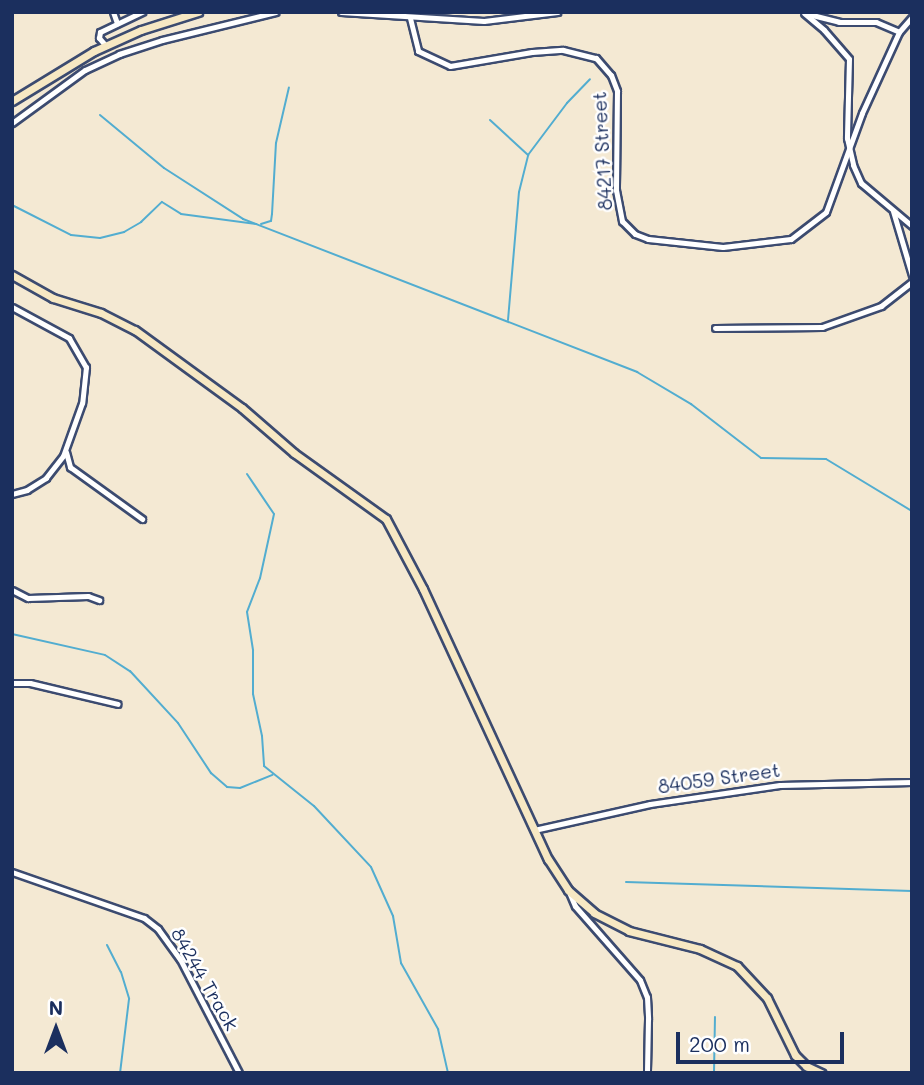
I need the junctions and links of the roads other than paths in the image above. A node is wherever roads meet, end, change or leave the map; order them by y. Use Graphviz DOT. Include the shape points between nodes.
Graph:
graph roads {
  1 [pos="113,12"];
  2 [pos="142,12"];
  3 [pos="198,12"];
  4 [pos="276,12"];
  5 [pos="341,12"];
  6 [pos="557,12"];
  7 [pos="835,12"];
  8 [pos="803,13"];
  9 [pos="912,17"];
  10 [pos="410,18"];
  11 [pos="828,19"];
  12 [pos="117,23"];
  13 [pos="899,32"];
  14 [pos="114,42"];
  15 [pos="106,46"];
  16 [pos="119,54"];
  17 [pos="12,101"];
  18 [pos="12,122"];
  19 [pos="849,151"];
  20 [pos="893,211"];
  21 [pos="912,226"];
  22 [pos="12,275"];
  23 [pos="912,275"];
  24 [pos="912,282"];
  25 [pos="12,307"];
  26 [pos="715,328"];
  27 [pos="66,449"];
  28 [pos="12,494"];
  29 [pos="142,519"];
  30 [pos="12,590"];
  31 [pos="99,600"];
  32 [pos="12,683"];
  33 [pos="118,705"];
  34 [pos="912,782"];
  35 [pos="534,830"];
  36 [pos="12,872"];
  37 [pos="568,890"];
  38 [pos="808,1069"];
  39 [pos="239,1073"];
  40 [pos="647,1073"];
  41 [pos="821,1073"];
  1 -- 12 [label="street"];
  2 -- 12 [label="street"];
  3 -- 14 [label="street"];
  4 -- 16 [label="street"];
  5 -- 10 [label="street"];
  6 -- 10 [label="street" via="484,21"];
  7 -- 11 [label="street"];
  8 -- 11 [label="street"];
  8 -- 19 [label="street" via="849,59"];
  9 -- 13 [label="street, 84217 Street"];
  10 -- 19 [label="street, 84217 Street" via="418,51 450,66 542,51 580,52 596,58 611,75 619,103 617,205 628,229 648,239 723,247 791,239 826,212"];
  11 -- 13 [label="street" via="876,22"];
  12 -- 15 [label="street" via="100,32"];
  13 -- 19 [label="street, 84217 Street"];
  14 -- 15 [label="street"];
  14 -- 16 [label="street"];
  15 -- 17 [label="street"];
  16 -- 18 [label="street" via="85,71"];
  19 -- 20 [label="street" via="861,183"];
  20 -- 21 [label="street"];
  20 -- 23 [label="street"];
  22 -- 35 [label="street" via="52,298 101,313 135,330 386,519"];
  24 -- 26 [label="street" via="881,306 822,327"];
  25 -- 27 [label="street" via="69,338 86,367 82,403"];
  27 -- 28 [label="street" via="46,478"];
  27 -- 29 [label="street" via="70,467"];
  30 -- 31 [label="street" via="27,598 88,596"];
  32 -- 33 [label="street" via="30,683"];
  34 -- 35 [label="street, 84059 Street" via="780,785 650,804"];
  35 -- 37 [label="street"];
  36 -- 39 [label="street, 84244 Track" via="145,918 158,929 180,959"];
  37 -- 38 [label="street" via="594,913 629,932 700,949 737,966 767,998 795,1055"];
  37 -- 40 [label="street" via="575,906 640,979 649,1019"];
  38 -- 41 [label="street"];
}
